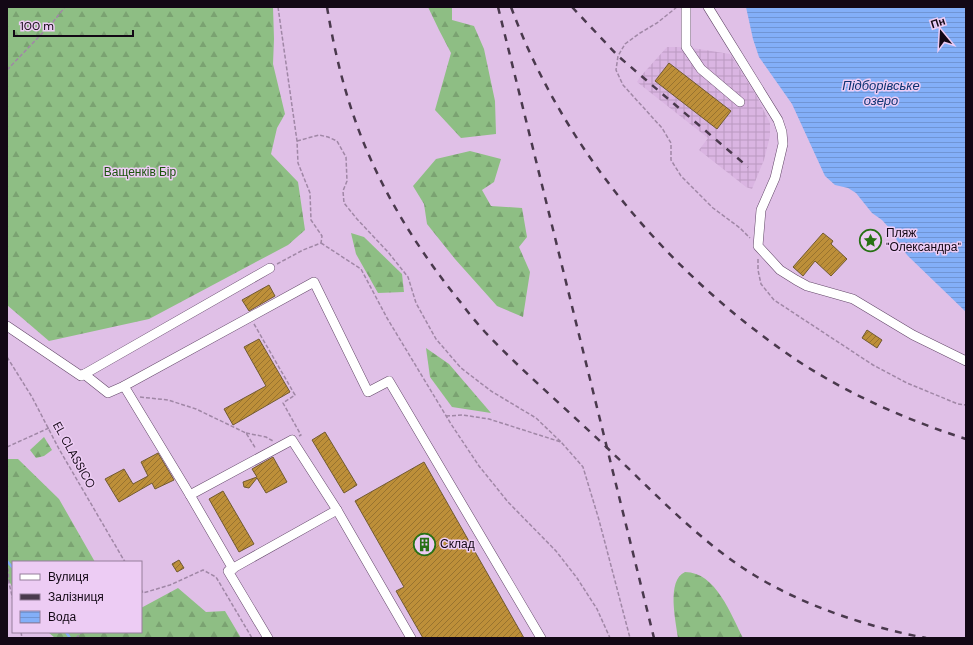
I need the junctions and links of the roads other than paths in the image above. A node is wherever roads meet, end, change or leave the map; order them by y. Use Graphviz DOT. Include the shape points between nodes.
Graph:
graph roads {
  1 [pos="686,7"];
  2 [pos="708,7"];
  3 [pos="740,102"];
  4 [pos="270,268"];
  5 [pos="7,326"];
  6 [pos="966,361"];
  7 [pos="84,374"];
  8 [pos="124,386"];
  9 [pos="190,495"];
  10 [pos="337,510"];
  11 [pos="233,569"];
  12 [pos="268,638"];
  13 [pos="411,638"];
  14 [pos="541,638"];
  1 -- 3 [label="street" via="686,47 701,69"];
  2 -- 6 [label="street" via="778,120 782,132 783,144 775,178 761,210 758,246 780,270 796,280 853,299 913,335"];
  4 -- 7 [label="street"];
  5 -- 7 [label="street" via="81,376"];
  7 -- 8 [label="street" via="108,392"];
  8 -- 9 [label="street"];
  8 -- 14 [label="street" via="314,282 368,392 389,381"];
  9 -- 10 [label="street" via="292,440"];
  9 -- 11 [label="street"];
  10 -- 11 [label="street"];
  10 -- 13 [label="street"];
  11 -- 12 [label="street" via="228,571"];
}
